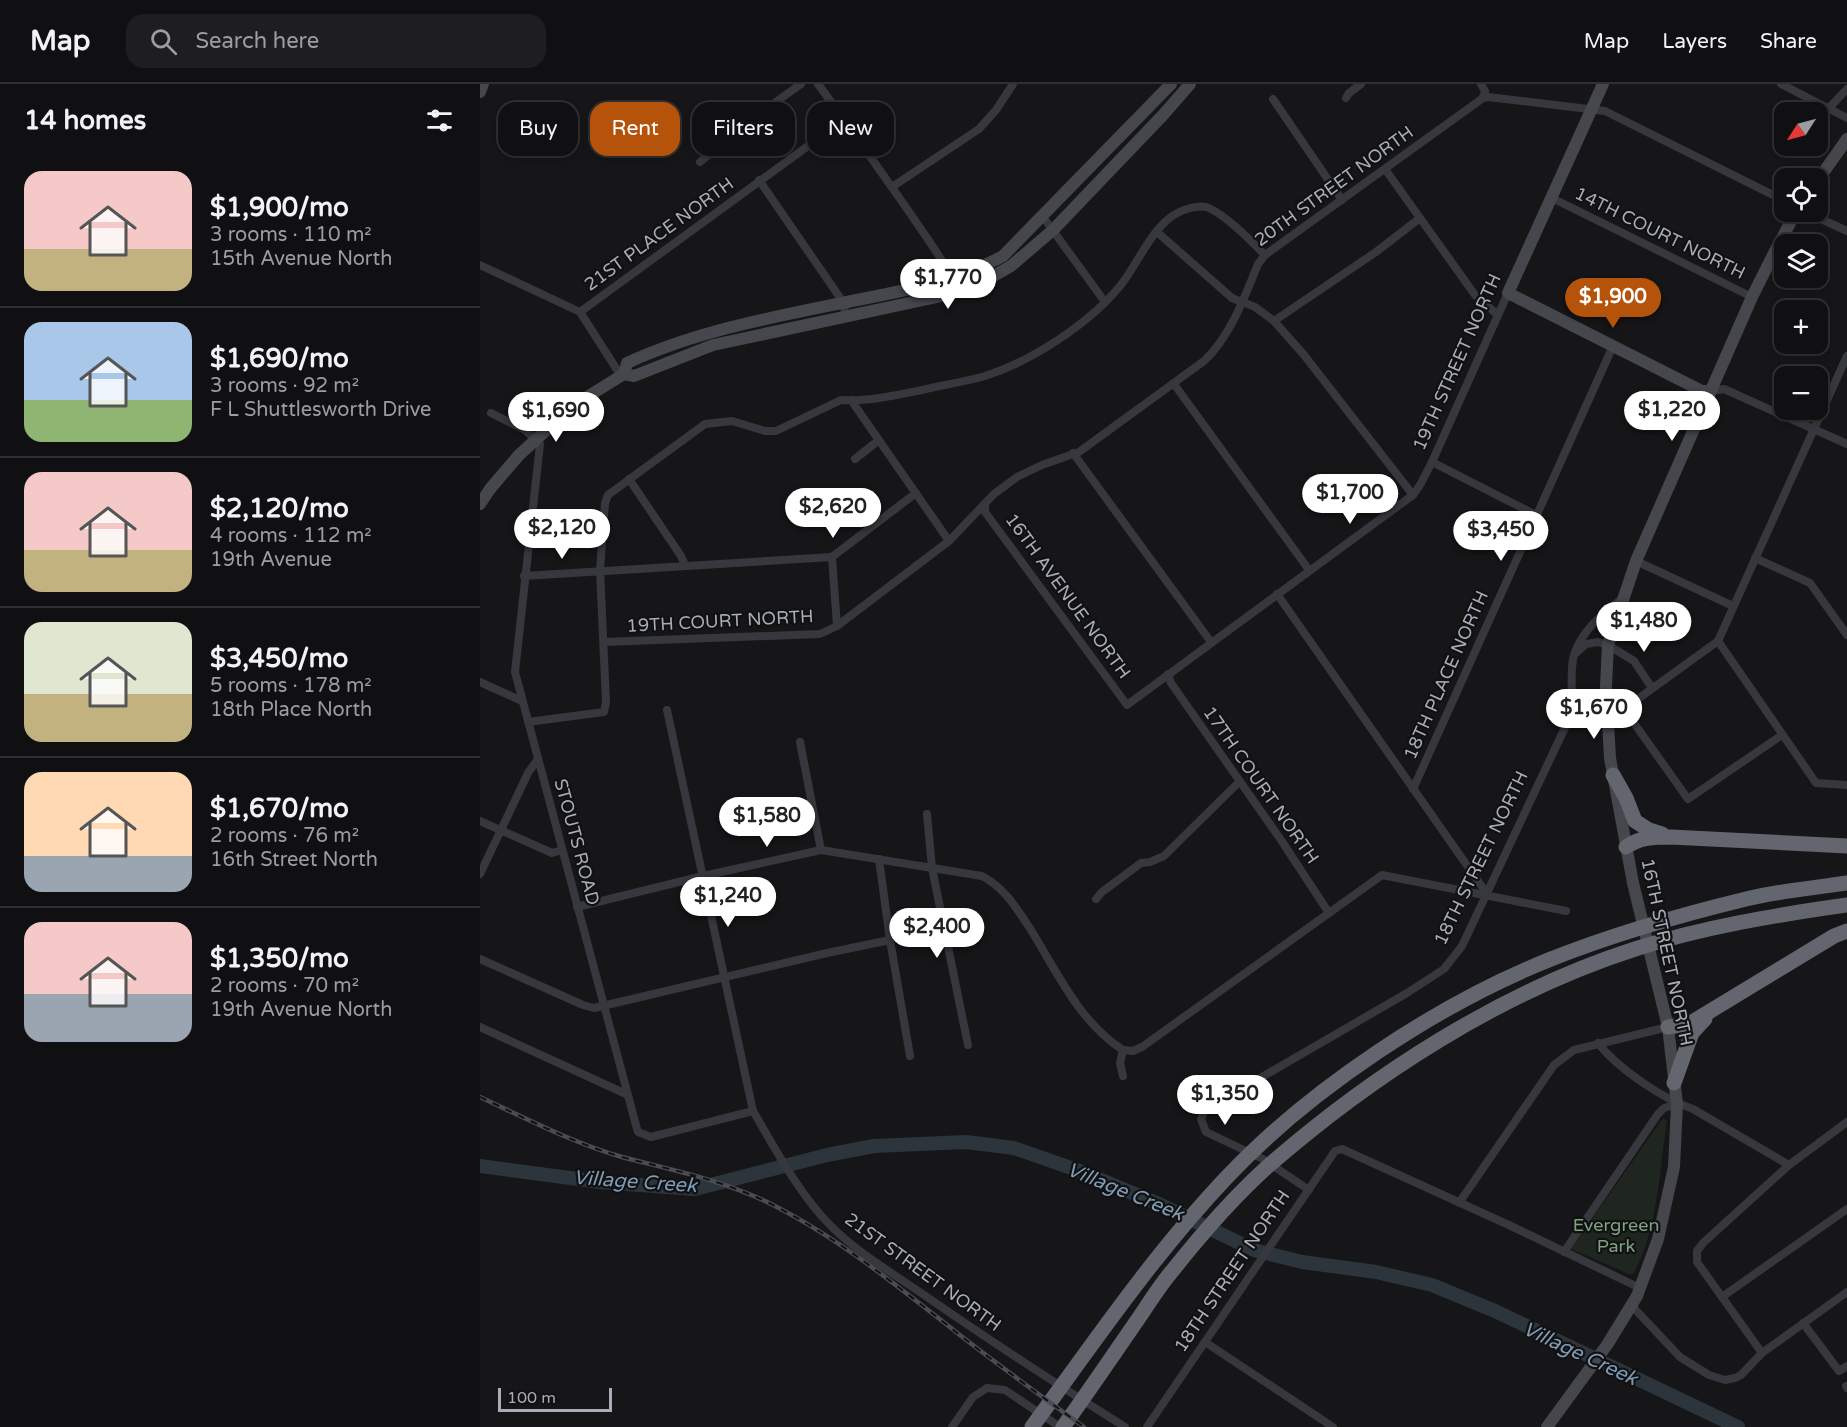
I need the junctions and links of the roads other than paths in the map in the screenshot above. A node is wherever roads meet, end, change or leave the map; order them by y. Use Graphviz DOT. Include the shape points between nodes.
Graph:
graph roads {
  1 [pos="483,84"];
  2 [pos="801,84"];
  3 [pos="818,84"];
  4 [pos="1013,84"];
  5 [pos="1171,84"];
  6 [pos="1190,84"];
  7 [pos="1361,84"];
  8 [pos="1481,84"];
  9 [pos="1603,84"];
  10 [pos="1781,84"];
  11 [pos="1847,89"];
  12 [pos="480,92"];
  13 [pos="1346,98"];
  14 [pos="1483,98"];
  15 [pos="1273,99"];
  16 [pos="832,102"];
  17 [pos="1829,108"];
  18 [pos="1592,109"];
  19 [pos="1847,118"];
  20 [pos="1847,139"];
  21 [pos="807,146"];
  22 [pos="871,156"];
  23 [pos="700,162"];
  24 [pos="1826,168"];
  25 [pos="1385,169"];
  26 [pos="759,180"];
  27 [pos="892,187"];
  28 [pos="1774,196"];
  29 [pos="1552,198"];
  30 [pos="1342,200"];
  31 [pos="1043,218"];
  32 [pos="1420,218"];
  33 [pos="1790,222"];
  34 [pos="1828,222"];
  35 [pos="1053,230"];
  36 [pos="1847,231"];
  37 [pos="1157,232"];
  38 [pos="1265,255"];
  39 [pos="480,266"];
  40 [pos="952,279"];
  41 [pos="957,291"];
  42 [pos="1508,293"];
  43 [pos="1752,297"];
  44 [pos="843,302"];
  45 [pos="1105,302"];
  46 [pos="1242,302"];
  47 [pos="580,312"];
  48 [pos="1498,315"];
  49 [pos="846,316"];
  50 [pos="1274,321"];
  51 [pos="1612,346"];
  52 [pos="1847,356"];
  53 [pos="622,375"];
  54 [pos="1174,384"];
  55 [pos="1711,391"];
  56 [pos="851,400"];
  57 [pos="491,413"];
  58 [pos="1814,429"];
  59 [pos="537,440"];
  60 [pos="879,440"];
  61 [pos="1847,444"];
  62 [pos="1073,453"];
  63 [pos="855,459"];
  64 [pos="1432,462"];
  65 [pos="629,479"];
  66 [pos="916,493"];
  67 [pos="1413,495"];
  68 [pos="480,504"];
  69 [pos="985,504"];
  70 [pos="1536,515"];
  71 [pos="949,541"];
  72 [pos="832,557"];
  73 [pos="1755,558"];
  74 [pos="1636,561"];
  75 [pos="685,565"];
  76 [pos="600,570"];
  77 [pos="1309,570"];
  78 [pos="524,576"];
  79 [pos="1276,594"];
  80 [pos="1623,598"];
  81 [pos="1734,606"];
  82 [pos="837,626"];
  83 [pos="1847,635"];
  84 [pos="1718,641"];
  85 [pos="604,642"];
  86 [pos="1211,642"];
  87 [pos="1608,645"];
  88 [pos="1575,653"];
  89 [pos="1168,674"];
  90 [pos="480,682"];
  91 [pos="1652,688"];
  92 [pos="522,701"];
  93 [pos="1127,705"];
  94 [pos="667,710"];
  95 [pos="528,722"];
  96 [pos="1782,735"];
  97 [pos="800,742"];
  98 [pos="538,759"];
  99 [pos="1613,775"];
  100 [pos="1239,782"];
  101 [pos="1847,785"];
  102 [pos="1413,789"];
  103 [pos="927,814"];
  104 [pos="480,821"];
  105 [pos="501,831"];
  106 [pos="1671,837"];
  107 [pos="1847,846"];
  108 [pos="1626,847"];
  109 [pos="562,850"];
  110 [pos="821,850"];
  111 [pos="879,860"];
  112 [pos="932,868"];
  113 [pos="480,874"];
  114 [pos="703,876"];
  115 [pos="1847,883"];
  116 [pos="1487,894"];
  117 [pos="1096,899"];
  118 [pos="1847,905"];
  119 [pos="577,908"];
  120 [pos="1566,910"];
  121 [pos="1329,913"];
  122 [pos="1847,931"];
  123 [pos="890,940"];
  124 [pos="480,959"];
  125 [pos="726,976"];
  126 [pos="1727,1000"];
  127 [pos="603,1007"];
  128 [pos="1668,1027"];
  129 [pos="480,1028"];
  130 [pos="1598,1043"];
  131 [pos="968,1045"];
  132 [pos="1123,1050"];
  133 [pos="910,1056"];
  134 [pos="1123,1076"];
  135 [pos="1674,1083"];
  136 [pos="626,1094"];
  137 [pos="1677,1104"];
  138 [pos="753,1111"];
  139 [pos="1847,1122"];
  140 [pos="1789,1165"];
  141 [pos="1308,1190"];
  142 [pos="1459,1203"];
  143 [pos="1847,1209"];
  144 [pos="1564,1252"];
  145 [pos="1640,1288"];
  146 [pos="1847,1292"];
  147 [pos="1722,1297"];
  148 [pos="1631,1305"];
  149 [pos="1803,1323"];
  150 [pos="1204,1342"];
  151 [pos="1762,1353"];
  152 [pos="1847,1366"];
  153 [pos="952,1427"];
  154 [pos="1032,1427"];
  155 [pos="1062,1427"];
  156 [pos="1125,1427"];
  157 [pos="1148,1427"];
  158 [pos="1333,1427"];
  159 [pos="1547,1427"];
  1 -- 12 [label="street"];
  2 -- 23 [label="street"];
  3 -- 16 [label="street"];
  4 -- 27 [label="street" via="979,129"];
  5 -- 31 [label="street"];
  6 -- 35 [label="street"];
  7 -- 13 [label="street"];
  8 -- 14 [label="street"];
  9 -- 18 [label="street, 19TH STREET NORTH"];
  10 -- 17 [label="street"];
  11 -- 17 [label="street"];
  14 -- 18 [label="street"];
  14 -- 25 [label="street, 20TH STREET NORTH"];
  15 -- 30 [label="street"];
  17 -- 19 [label="street"];
  18 -- 28 [label="street" via="1605,111"];
  18 -- 29 [label="street, 19TH STREET NORTH"];
  20 -- 24 [label="street"];
  21 -- 26 [label="street, 21ST PLACE NORTH"];
  22 -- 27 [label="street"];
  25 -- 30 [label="street, 20TH STREET NORTH"];
  25 -- 32 [label="street"];
  26 -- 44 [label="street"];
  26 -- 47 [label="street, 21ST PLACE NORTH"];
  27 -- 40 [label="street"];
  29 -- 42 [label="street, 19TH STREET NORTH"];
  29 -- 43 [label="street, 14TH COURT NORTH"];
  30 -- 38 [label="street, 20TH STREET NORTH"];
  31 -- 35 [label="street"];
  31 -- 40 [label="street" via="1003,256"];
  32 -- 48 [label="street" via="1475,295"];
  32 -- 50 [label="street"];
  33 -- 43 [label="street"];
  34 -- 36 [label="street"];
  35 -- 41 [label="street" via="1011,266"];
  35 -- 45 [label="street"];
  37 -- 38 [label="street" via="1179,212 1208,207"];
  37 -- 45 [label="street"];
  37 -- 46 [label="street" via="1232,298"];
  38 -- 46 [label="street, 20TH STREET NORTH"];
  39 -- 47 [label="street"];
  40 -- 41 [label="street"];
  40 -- 44 [label="street"];
  41 -- 49 [label="street"];
  42 -- 48 [label="street, 19TH STREET NORTH"];
  42 -- 51 [label="street"];
  43 -- 55 [label="street"];
  44 -- 49 [label="street"];
  44 -- 53 [label="street" via="676,343 627,363"];
  45 -- 56 [label="street" via="1070,332 1011,367 919,391"];
  46 -- 50 [label="street"];
  46 -- 54 [label="street, 20TH STREET NORTH" via="1211,355"];
  47 -- 53 [label="street"];
  48 -- 64 [label="street, 19TH STREET NORTH"];
  49 -- 53 [label="street" via="713,345 634,376"];
  50 -- 67 [label="street"];
  51 -- 55 [label="street" via="1702,391"];
  51 -- 70 [label="street, 18TH PLACE NORTH"];
  52 -- 58 [label="street"];
  53 -- 59 [label="street" via="574,405"];
  54 -- 62 [label="street, 20TH STREET NORTH"];
  54 -- 77 [label="street"];
  55 -- 58 [label="street" via="1724,389"];
  55 -- 74 [label="street"];
  56 -- 60 [label="street"];
  56 -- 65 [label="street" via="841,400 776,431 732,421 705,424"];
  57 -- 59 [label="street"];
  58 -- 61 [label="street"];
  58 -- 73 [label="street"];
  59 -- 68 [label="street" via="519,455"];
  59 -- 78 [label="street, STOUTS ROAD" via="540,444"];
  60 -- 63 [label="street"];
  60 -- 66 [label="street"];
  62 -- 69 [label="street, 20TH STREET NORTH" via="1017,477"];
  62 -- 86 [label="street"];
  64 -- 67 [label="street, 19TH STREET NORTH"];
  64 -- 70 [label="street"];
  65 -- 75 [label="street"];
  65 -- 76 [label="street" via="608,495 605,503"];
  66 -- 71 [label="street"];
  66 -- 72 [label="street"];
  67 -- 77 [label="street, 19TH STREET NORTH"];
  69 -- 71 [label="street, 20TH STREET NORTH"];
  69 -- 93 [label="street, 16TH AVENUE NORTH" via="985,512"];
  70 -- 102 [label="street, 18TH PLACE NORTH"];
  71 -- 82 [label="street, 20TH STREET NORTH"];
  72 -- 75 [label="street"];
  72 -- 82 [label="street"];
  73 -- 81 [label="street"];
  73 -- 83 [label="street" via="1810,583"];
  74 -- 80 [label="street"];
  74 -- 81 [label="street"];
  75 -- 76 [label="street"];
  76 -- 78 [label="street"];
  76 -- 85 [label="street"];
  77 -- 79 [label="street, 19TH STREET NORTH"];
  78 -- 92 [label="street, STOUTS ROAD" via="515,672"];
  79 -- 86 [label="street, 19TH STREET NORTH"];
  79 -- 102 [label="street"];
  80 -- 87 [label="street, 16TH STREET NORTH"];
  80 -- 88 [label="street, 18TH STREET NORTH" via="1600,615"];
  81 -- 84 [label="street"];
  82 -- 85 [label="street, 19TH COURT NORTH" via="820,634"];
  84 -- 91 [label="street"];
  84 -- 96 [label="street"];
  85 -- 95 [label="street" via="604,712"];
  86 -- 89 [label="street, 19TH STREET NORTH"];
  87 -- 88 [label="street" via="1586,644"];
  87 -- 91 [label="street" via="1634,662"];
  87 -- 99 [label="street, 16TH STREET NORTH" via="1607,723"];
  88 -- 116 [label="street, 18TH STREET NORTH" via="1569,719"];
  89 -- 93 [label="street, 19TH STREET NORTH"];
  89 -- 100 [label="street, 17TH COURT NORTH"];
  90 -- 92 [label="street"];
  91 -- 96 [label="street" via="1624,709 1688,799"];
  92 -- 95 [label="street, STOUTS ROAD"];
  94 -- 114 [label="street, 21ST STREET NORTH"];
  95 -- 98 [label="street, STOUTS ROAD"];
  96 -- 101 [label="street" via="1816,783"];
  97 -- 110 [label="street"];
  98 -- 105 [label="street"];
  98 -- 109 [label="street, STOUTS ROAD"];
  99 -- 106 [label="highway" via="1635,821"];
  99 -- 108 [label="street, 16TH STREET NORTH"];
  100 -- 117 [label="street" via="1164,856 1141,863"];
  100 -- 121 [label="street, 17TH COURT NORTH"];
  102 -- 116 [label="street"];
  103 -- 112 [label="street"];
  104 -- 105 [label="street"];
  105 -- 109 [label="street" via="552,853"];
  105 -- 113 [label="street"];
  106 -- 107 [label="highway"];
  106 -- 108 [label="highway" via="1646,837"];
  108 -- 128 [label="street, 16TH STREET NORTH"];
  109 -- 119 [label="street, STOUTS ROAD"];
  110 -- 111 [label="street"];
  110 -- 114 [label="street"];
  111 -- 112 [label="street"];
  111 -- 123 [label="street"];
  112 -- 131 [label="street"];
  112 -- 132 [label="street" via="974,874 1012,900 1085,1017"];
  114 -- 119 [label="street"];
  114 -- 125 [label="street, 21ST STREET NORTH"];
  115 -- 154 [label="highway" via="1748,899 1632,930 1551,959 1483,991 1384,1048 1314,1098 1227,1176 1149,1267"];
  116 -- 120 [label="street"];
  116 -- 121 [label="street" via="1382,874"];
  116 -- 141 [label="street, 18TH STREET NORTH" via="1462,946 1444,969 1205,1110 1201,1119 1206,1132 1263,1159"];
  118 -- 155 [label="highway" via="1709,930 1636,949 1578,971 1454,1031 1360,1092 1265,1169 1172,1270"];
  119 -- 127 [label="street, STOUTS ROAD"];
  121 -- 132 [label="street" via="1142,1047"];
  122 -- 126 [label="highway"];
  123 -- 125 [label="street"];
  123 -- 133 [label="street"];
  124 -- 127 [label="street" via="584,1005"];
  125 -- 127 [label="street"];
  125 -- 138 [label="street, 21ST STREET NORTH"];
  126 -- 128 [label="highway" via="1689,1024"];
  126 -- 135 [label="highway" via="1692,1033"];
  127 -- 136 [label="street, STOUTS ROAD"];
  128 -- 130 [label="street"];
  128 -- 135 [label="street, 16TH STREET NORTH"];
  129 -- 136 [label="street"];
  130 -- 137 [label="street" via="1614,1062"];
  130 -- 142 [label="street" via="1574,1050 1554,1065"];
  132 -- 134 [label="street"];
  135 -- 137 [label="street, 16TH STREET NORTH"];
  136 -- 138 [label="street, STOUTS ROAD" via="638,1132 648,1137"];
  137 -- 140 [label="street" via="1693,1109"];
  137 -- 144 [label="street" via="1658,1114"];
  137 -- 145 [label="street, 16TH STREET NORTH" via="1674,1167 1666,1212"];
  138 -- 156 [label="street, 21ST STREET NORTH" via="808,1199 828,1224 856,1248"];
  139 -- 140 [label="street"];
  140 -- 147 [label="street" via="1697,1251 1697,1262"];
  141 -- 142 [label="street, 18TH STREET NORTH" via="1335,1151 1342,1149"];
  141 -- 150 [label="street, 18TH STREET NORTH"];
  142 -- 144 [label="street"];
  143 -- 147 [label="street"];
  144 -- 145 [label="street"];
  145 -- 148 [label="street, 16TH STREET NORTH"];
  146 -- 149 [label="street"];
  147 -- 151 [label="street"];
  148 -- 151 [label="street" via="1680,1357 1714,1377 1735,1378"];
  148 -- 159 [label="street, 16TH STREET NORTH"];
  149 -- 151 [label="street"];
  149 -- 152 [label="street" via="1839,1371"];
  150 -- 157 [label="street, 18TH STREET NORTH"];
  150 -- 158 [label="street"];
  153 -- 155 [label="street" via="973,1397 987,1388 1005,1390"];
}
